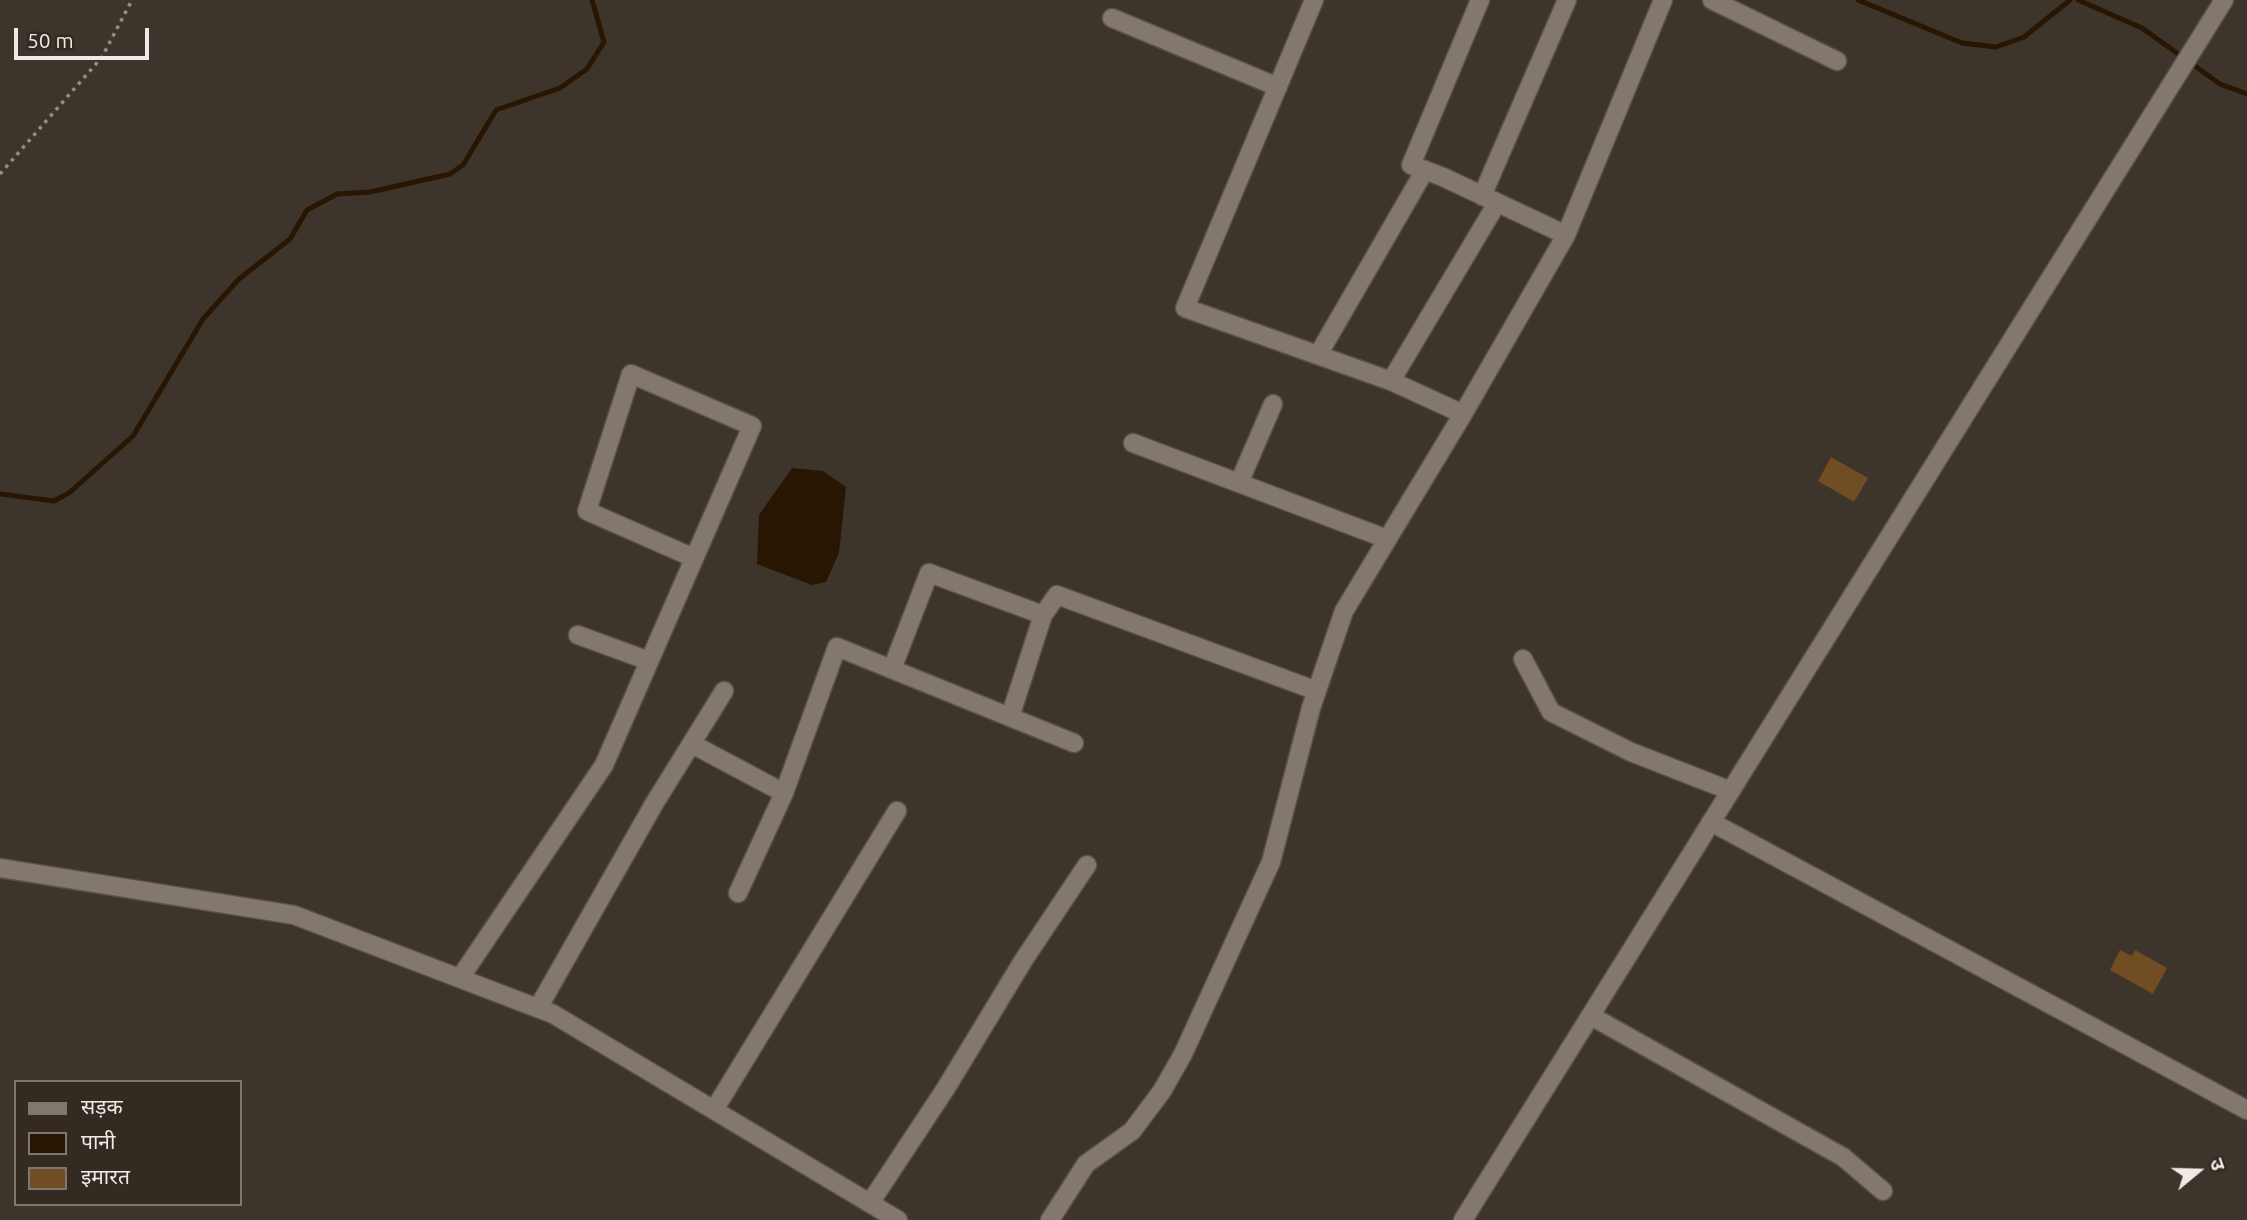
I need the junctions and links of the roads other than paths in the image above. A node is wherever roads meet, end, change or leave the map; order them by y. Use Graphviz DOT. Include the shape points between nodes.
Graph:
graph roads {
  1 [pos="1314,0"];
  2 [pos="1480,0"];
  3 [pos="1567,0"];
  4 [pos="1663,0"];
  5 [pos="1712,0"];
  6 [pos="2224,0"];
  7 [pos="1112,18"];
  8 [pos="1837,61"];
  9 [pos="1278,87"];
  10 [pos="1425,170"];
  11 [pos="1489,200"];
  12 [pos="1566,235"];
  13 [pos="1318,355"];
  14 [pos="1391,381"];
  15 [pos="1273,404"];
  16 [pos="1462,414"];
  17 [pos="1133,443"];
  18 [pos="1239,483"];
  19 [pos="1387,539"];
  20 [pos="694,558"];
  21 [pos="1044,614"];
  22 [pos="578,635"];
  23 [pos="1523,659"];
  24 [pos="649,661"];
  25 [pos="892,669"];
  26 [pos="724,691"];
  27 [pos="1317,691"];
  28 [pos="1010,717"];
  29 [pos="1074,743"];
  30 [pos="692,744"];
  31 [pos="1731,791"];
  32 [pos="784,793"];
  33 [pos="897,811"];
  34 [pos="1711,822"];
  35 [pos="1087,865"];
  36 [pos="0,868"];
  37 [pos="738,893"];
  38 [pos="460,978"];
  39 [pos="538,1008"];
  40 [pos="1591,1016"];
  41 [pos="714,1110"];
  42 [pos="2247,1110"];
  43 [pos="1883,1191"];
  44 [pos="870,1203"];
  45 [pos="898,1220"];
  46 [pos="1050,1220"];
  47 [pos="1463,1220"];
  1 -- 9 [label="street"];
  2 -- 10 [label="street" via="1411,165"];
  3 -- 11 [label="street"];
  4 -- 12 [label="street"];
  5 -- 8 [label="street"];
  6 -- 31 [label="street"];
  7 -- 9 [label="street"];
  9 -- 13 [label="street" via="1185,308"];
  10 -- 11 [label="street"];
  10 -- 13 [label="street"];
  11 -- 12 [label="street"];
  11 -- 14 [label="street"];
  12 -- 16 [label="street"];
  13 -- 14 [label="street"];
  14 -- 16 [label="street"];
  15 -- 18 [label="street"];
  16 -- 19 [label="street"];
  17 -- 18 [label="street"];
  18 -- 19 [label="street"];
  19 -- 27 [label="street" via="1344,611"];
  20 -- 20 [label="street" via="587,511 631,374 752,426"];
  20 -- 24 [label="street"];
  21 -- 25 [label="street" via="929,573"];
  21 -- 27 [label="street" via="1057,595"];
  21 -- 28 [label="street"];
  22 -- 24 [label="street"];
  23 -- 31 [label="street" via="1551,712 1632,752"];
  24 -- 38 [label="street" via="604,765"];
  25 -- 28 [label="street"];
  25 -- 32 [label="street" via="837,647"];
  26 -- 30 [label="street"];
  27 -- 46 [label="street" via="1271,862 1183,1054 1132,1131 1086,1164"];
  28 -- 29 [label="street"];
  30 -- 32 [label="street"];
  30 -- 39 [label="street"];
  31 -- 34 [label="street"];
  32 -- 37 [label="street"];
  33 -- 41 [label="street"];
  34 -- 40 [label="street"];
  34 -- 42 [label="street"];
  35 -- 44 [label="street"];
  36 -- 38 [label="street" via="294,915"];
  38 -- 39 [label="street"];
  39 -- 41 [label="street"];
  40 -- 43 [label="street" via="1843,1157"];
  40 -- 47 [label="street"];
  41 -- 44 [label="street"];
  44 -- 45 [label="street"];
}
